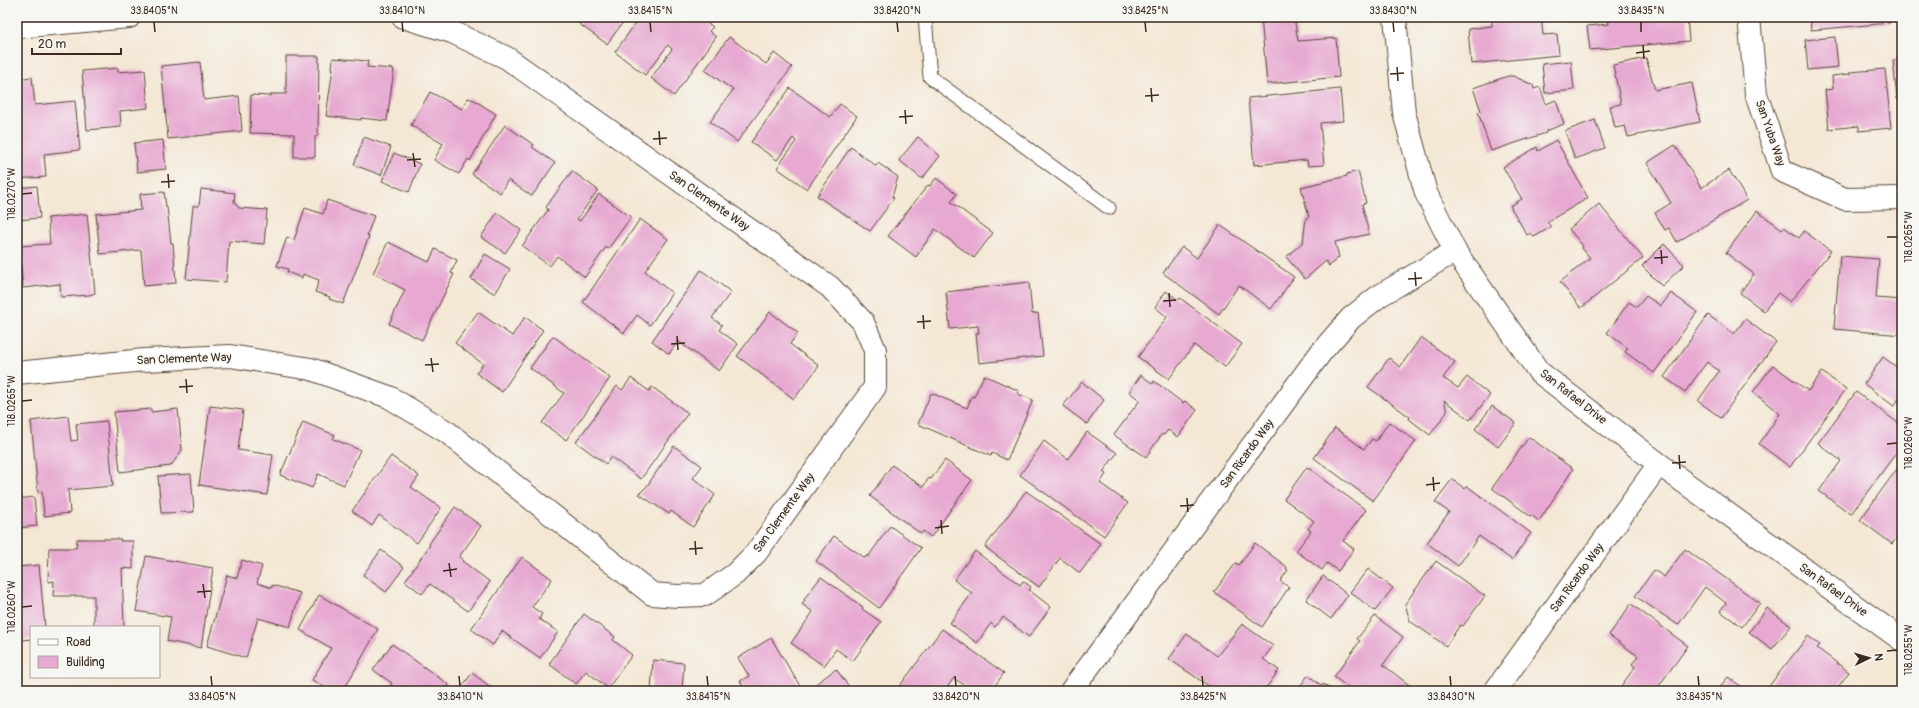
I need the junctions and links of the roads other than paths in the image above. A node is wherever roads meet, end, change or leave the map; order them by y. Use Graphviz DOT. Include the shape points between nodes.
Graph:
graph roads {
  1 [pos="129,17"];
  2 [pos="403,17"];
  3 [pos="924,17"];
  4 [pos="1395,17"];
  5 [pos="1749,17"];
  6 [pos="17,27"];
  7 [pos="1902,198"];
  8 [pos="1109,208"];
  9 [pos="1455,251"];
  10 [pos="17,373"];
  11 [pos="1659,464"];
  12 [pos="1902,640"];
  13 [pos="1071,691"];
  14 [pos="1495,691"];
  1 -- 6 [label="street"];
  2 -- 10 [label="street, San Clemente Way" via="452,32 507,58 830,287 863,322 875,350 875,387 756,553 735,574 705,595 652,594 447,432 389,398 311,369 230,356 144,360"];
  3 -- 8 [label="lane" via="930,77"];
  4 -- 9 [label="street, San Rafael Drive" via="1404,113 1426,193"];
  5 -- 7 [label="street, San Yuba Way" via="1756,94 1782,171 1845,199"];
  9 -- 11 [label="street, San Rafael Drive" via="1540,372"];
  9 -- 13 [label="street, San Ricardo Way" via="1379,296 1351,318 1322,351"];
  11 -- 12 [label="street, San Rafael Drive"];
  11 -- 14 [label="street, San Ricardo Way"];
}
